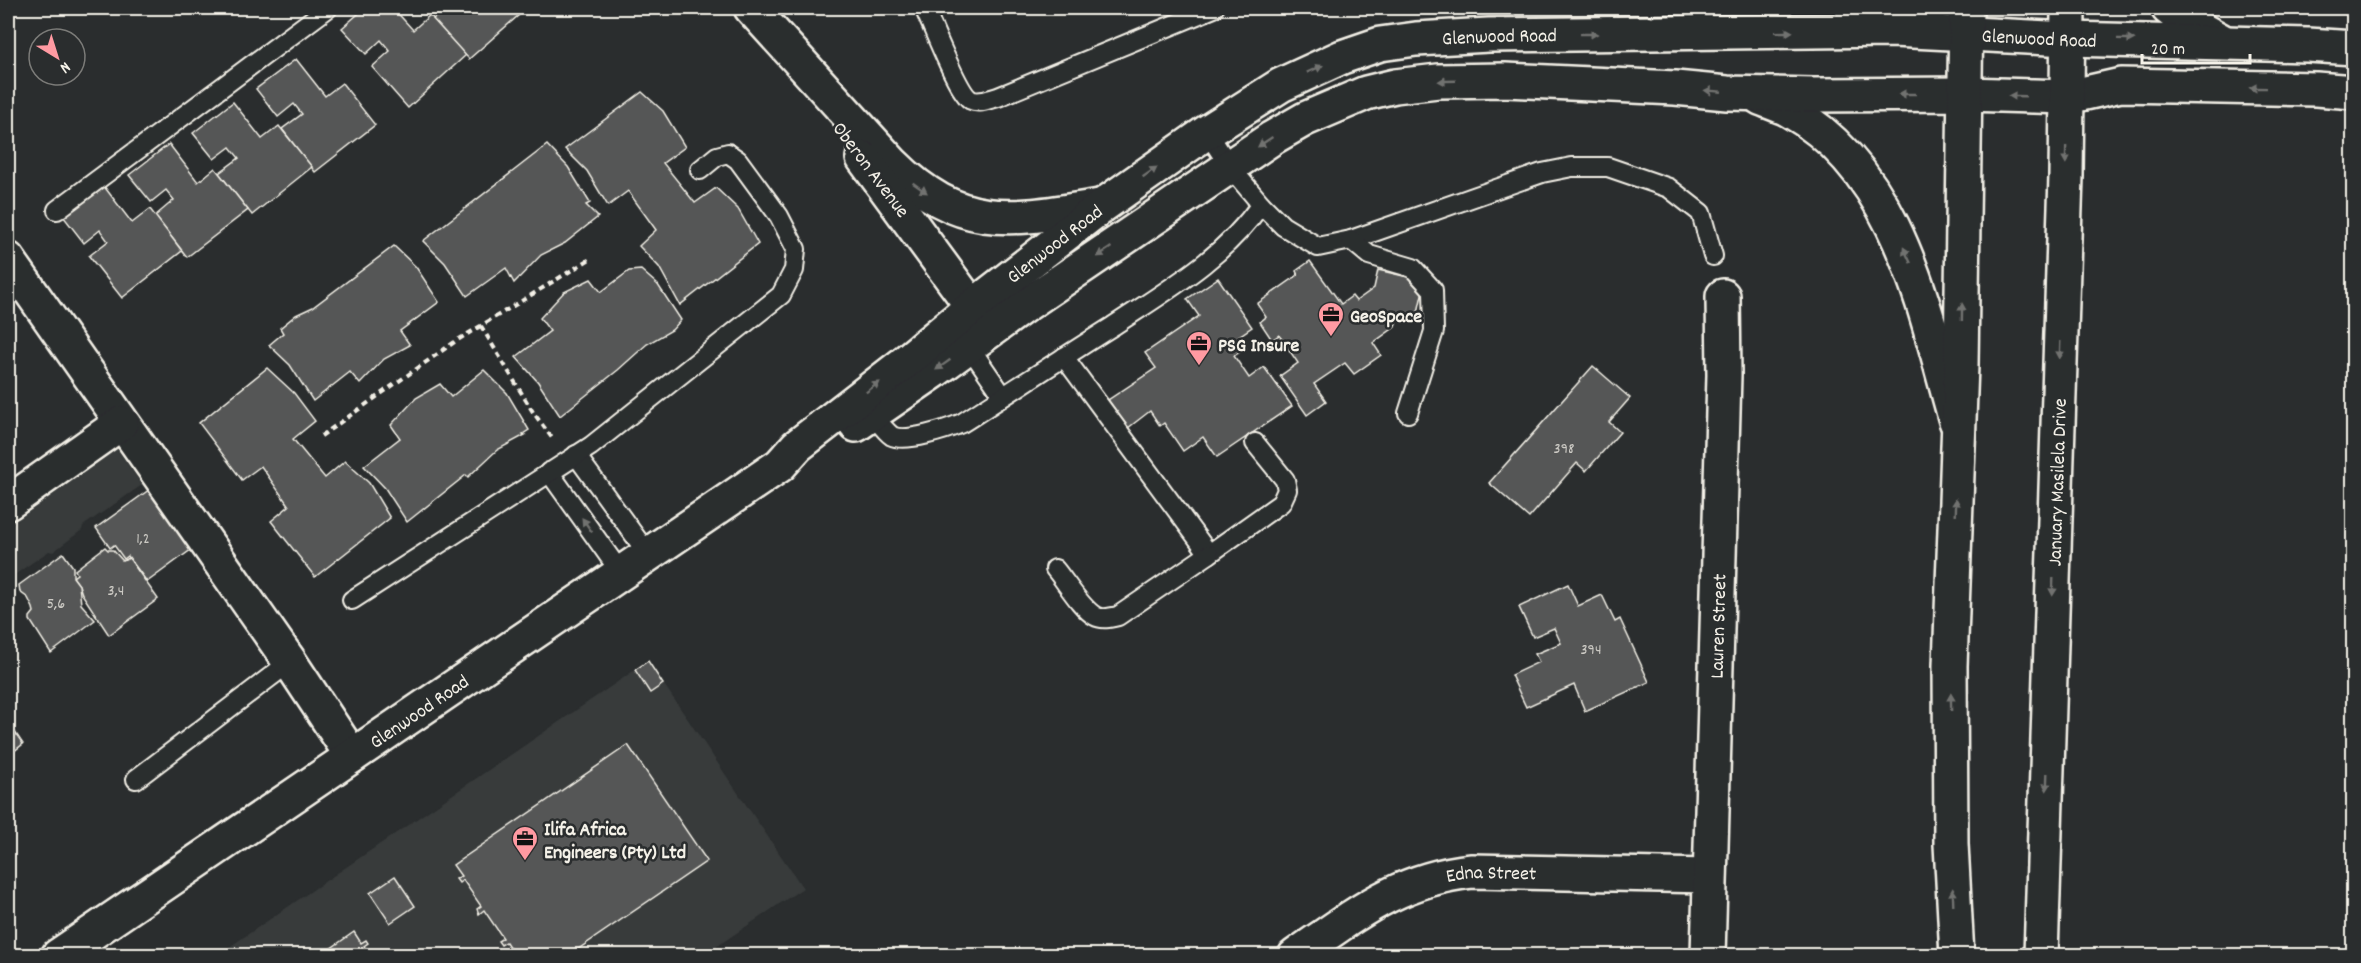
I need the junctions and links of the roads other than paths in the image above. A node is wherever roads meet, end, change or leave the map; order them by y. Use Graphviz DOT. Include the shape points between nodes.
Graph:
graph roads {
  1 [pos="328,8"];
  2 [pos="751,8"];
  3 [pos="924,8"];
  4 [pos="1214,8"];
  5 [pos="2168,8"];
  6 [pos="1966,20"];
  7 [pos="2068,23"];
  8 [pos="2224,42"];
  9 [pos="2354,48"];
  10 [pos="2354,92"];
  11 [pos="1749,93"];
  12 [pos="1966,94"];
  13 [pos="2068,97"];
  14 [pos="1207,132"];
  15 [pos="1230,167"];
  16 [pos="700,170"];
  17 [pos="1261,204"];
  18 [pos="1102,206"];
  19 [pos="57,210"];
  20 [pos="1351,240"];
  21 [pos="1713,256"];
  22 [pos="8,259"];
  23 [pos="1724,296"];
  24 [pos="971,327"];
  25 [pos="1064,357"];
  26 [pos="1003,396"];
  27 [pos="1408,413"];
  28 [pos="873,415"];
  29 [pos="121,423"];
  30 [pos="1959,432"];
  31 [pos="1255,442"];
  32 [pos="572,458"];
  33 [pos="780,465"];
  34 [pos="549,472"];
  35 [pos="8,503"];
  36 [pos="648,554"];
  37 [pos="1209,554"];
  38 [pos="1055,569"];
  39 [pos="621,573"];
  40 [pos="352,600"];
  41 [pos="290,662"];
  42 [pos="352,756"];
  43 [pos="136,779"];
  44 [pos="1709,876"];
  45 [pos="58,956"];
  46 [pos="1295,956"];
  47 [pos="1708,956"];
  48 [pos="1957,956"];
  49 [pos="2041,956"];
  1 -- 19 [label="lane"];
  2 -- 18 [label="street, one-way" via="893,164 943,202 979,216 1016,218"];
  2 -- 24 [label="street, Oberon Avenue" via="933,250"];
  3 -- 4 [label="lane" via="960,87 969,99 978,102"];
  5 -- 8 [label="street"];
  6 -- 7 [label="street, Glenwood Road"];
  6 -- 12 [label="street"];
  14 -- 6 [label="street, Glenwood Road, one-way" via="1314,69 1380,45 1416,39 1489,34 1893,30"];
  7 -- 8 [label="street, Glenwood Road, one-way"];
  7 -- 13 [label="street, January Masilela Drive"];
  8 -- 9 [label="street, Glenwood Road"];
  10 -- 13 [label="street, Glenwood Road, one-way" via="2121,85"];
  12 -- 11 [label="street, Glenwood Road, one-way"];
  11 -- 15 [label="street, Glenwood Road, one-way" via="1505,80 1395,86 1305,118"];
  30 -- 11 [label="street, one-way" via="1911,265 1882,203 1821,132 1789,110"];
  13 -- 12 [label="street, Glenwood Road, one-way"];
  30 -- 12 [label="street, one-way"];
  13 -- 49 [label="street, January Masilela Drive, one-way"];
  14 -- 15 [label="lane"];
  18 -- 14 [label="street, Glenwood Road, one-way"];
  15 -- 17 [label="lane"];
  15 -- 24 [label="street, Glenwood Road, one-way"];
  16 -- 32 [label="lane" via="717,156 728,153 738,160 779,216 796,249 794,270 781,295"];
  17 -- 20 [label="lane" via="1283,226 1318,247"];
  17 -- 25 [label="lane" via="1226,245 1179,283"];
  18 -- 24 [label="street, Glenwood Road"];
  20 -- 21 [label="lane" via="1542,173 1572,167 1608,167 1668,188 1701,213"];
  20 -- 27 [label="lane" via="1369,255 1413,268 1433,290 1434,331"];
  22 -- 29 [label="street"];
  23 -- 44 [label="street, Lauren Street"];
  24 -- 26 [label="lane"];
  24 -- 28 [label="street, Glenwood Road, one-way"];
  33 -- 24 [label="street, Glenwood Road, one-way" via="797,446 903,364"];
  25 -- 26 [label="lane"];
  25 -- 37 [label="lane"];
  26 -- 28 [label="lane" via="962,423 921,435 893,436"];
  28 -- 33 [label="street, Glenwood Road" via="813,451"];
  29 -- 35 [label="street"];
  29 -- 41 [label="street"];
  48 -- 30 [label="street, one-way" via="1950,666"];
  31 -- 37 [label="lane" via="1286,480 1287,490 1281,502"];
  32 -- 34 [label="lane"];
  32 -- 36 [label="lane"];
  33 -- 36 [label="street, Glenwood Road"];
  39 -- 34 [label="lane, one-way"];
  34 -- 40 [label="lane"];
  36 -- 39 [label="street, Glenwood Road"];
  37 -- 38 [label="lane" via="1108,619 1096,617"];
  39 -- 42 [label="street, Glenwood Road"];
  41 -- 42 [label="street"];
  41 -- 43 [label="lane"];
  42 -- 45 [label="street, Glenwood Road"];
  44 -- 46 [label="street, Edna Street" via="1472,871 1447,874 1384,896"];
  44 -- 47 [label="street, Lauren Street"];
}
